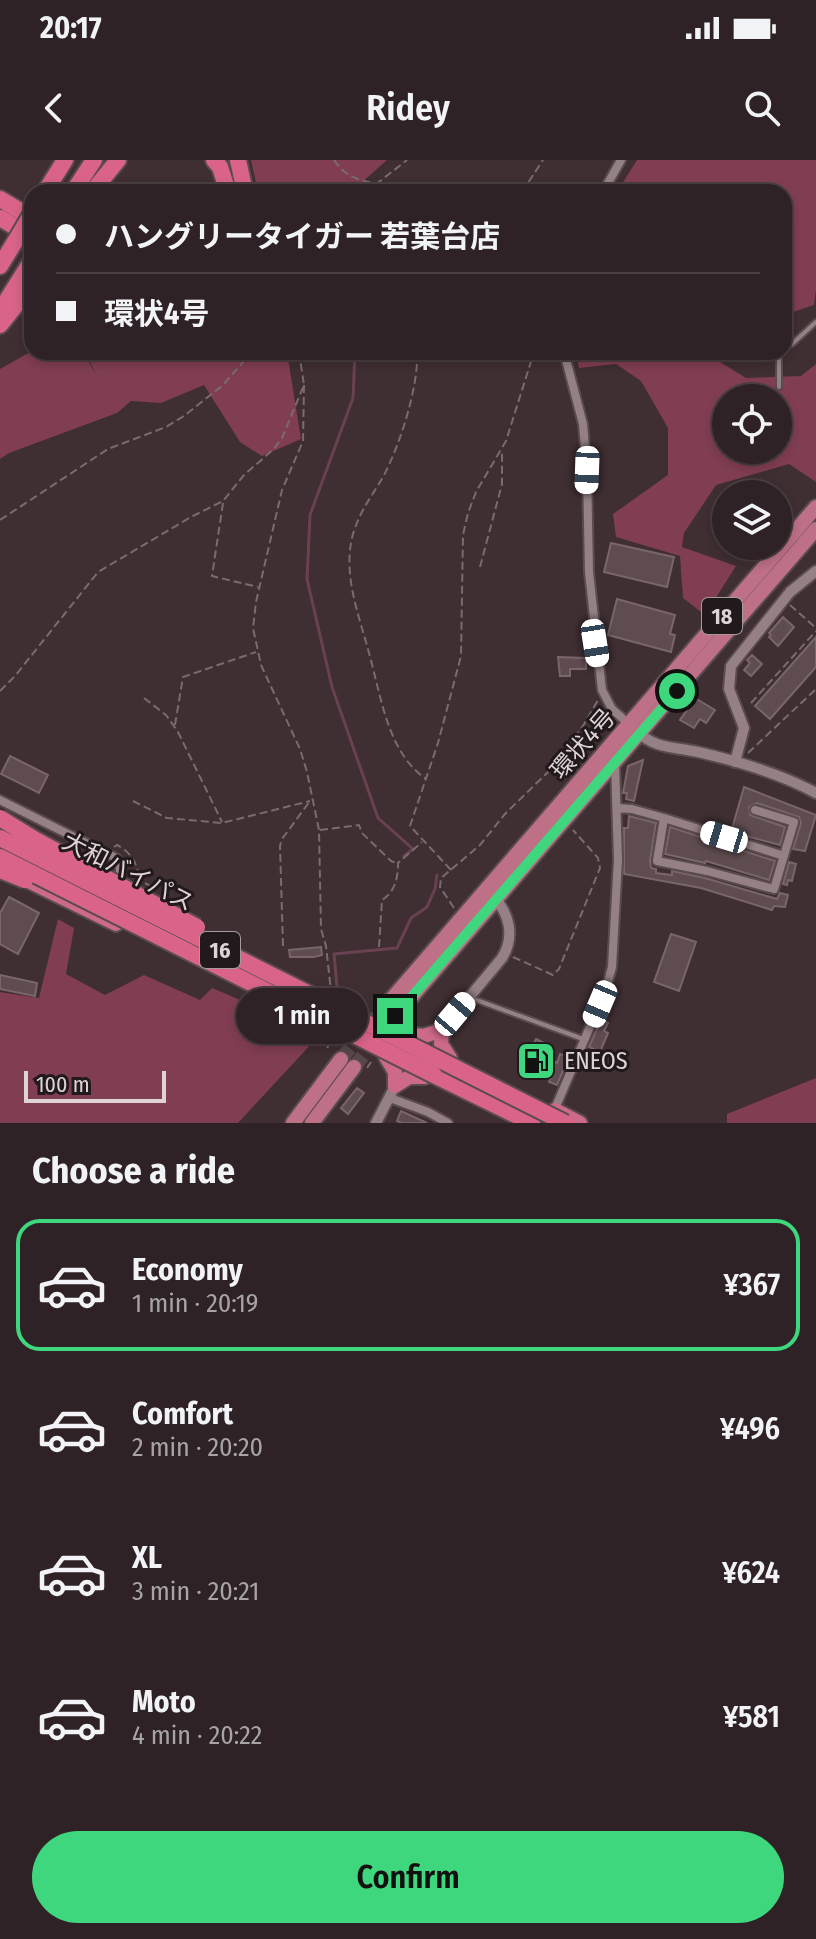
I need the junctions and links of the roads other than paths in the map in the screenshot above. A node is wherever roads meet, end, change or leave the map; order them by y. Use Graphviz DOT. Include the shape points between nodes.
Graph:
graph roads {
  1 [pos="65,160"];
  2 [pos="94,160"];
  3 [pos="118,160"];
  4 [pos="214,160"];
  5 [pos="238,160"];
  6 [pos="621,160"];
  7 [pos="50,184"];
  8 [pos="78,184"];
  9 [pos="98,184"];
  10 [pos="225,184"];
  11 [pos="243,184"];
  12 [pos="608,184"];
  13 [pos="0,190"];
  14 [pos="0,199"];
  15 [pos="24,207"];
  16 [pos="24,210"];
  17 [pos="0,218"];
  18 [pos="24,238"];
  19 [pos="0,266"];
  20 [pos="24,273"];
  21 [pos="24,295"];
  22 [pos="0,311"];
  23 [pos="816,322"];
  24 [pos="0,325"];
  25 [pos="792,344"];
  26 [pos="566,360"];
  27 [pos="779,360"];
  28 [pos="779,384"];
  29 [pos="816,507"];
  30 [pos="816,529"];
  31 [pos="816,571"];
  32 [pos="634,729"];
  33 [pos="615,762"];
  34 [pos="735,762"];
  35 [pos="816,793"];
  36 [pos="0,800"];
  37 [pos="617,808"];
  38 [pos="755,810"];
  39 [pos="0,818"];
  40 [pos="664,818"];
  41 [pos="0,835"];
  42 [pos="784,856"];
  43 [pos="0,857"];
  44 [pos="0,869"];
  45 [pos="114,890"];
  46 [pos="491,895"];
  47 [pos="113,913"];
  48 [pos="469,998"];
  49 [pos="442,1030"];
  50 [pos="403,1034"];
  51 [pos="585,1039"];
  52 [pos="386,1057"];
  53 [pos="445,1059"];
  54 [pos="425,1077"];
  55 [pos="392,1092"];
  56 [pos="556,1119"];
  57 [pos="293,1123"];
  58 [pos="312,1123"];
  59 [pos="376,1123"];
  60 [pos="448,1123"];
  61 [pos="518,1123"];
  62 [pos="532,1123"];
  63 [pos="580,1123"];
  1 -- 7 [label="highway"];
  2 -- 8 [label="highway"];
  3 -- 9 [label="highway"];
  4 -- 10 [label="highway"];
  5 -- 11 [label="highway"];
  6 -- 12 [label="street"];
  13 -- 15 [label="highway"];
  14 -- 16 [label="highway"];
  17 -- 18 [label="highway"];
  18 -- 19 [label="highway"];
  20 -- 22 [label="highway"];
  21 -- 24 [label="highway"];
  23 -- 25 [label="lane"];
  26 -- 32 [label="street" via="583,424 595,643 605,697"];
  27 -- 28 [label="lane"];
  29 -- 32 [label="main road, 環状4号 / 18"];
  30 -- 32 [label="main road, 環状4号 / 18"];
  31 -- 34 [label="street" via="784,599 731,666 729,689 744,728"];
  32 -- 33 [label="main road, 環状4号 / 18"];
  32 -- 34 [label="street" via="662,747"];
  32 -- 46 [label="main road, 環状4号 / 18"];
  33 -- 37 [label="street"];
  33 -- 46 [label="main road, 環状4号 / 18"];
  34 -- 35 [label="street"];
  36 -- 45 [label="street" via="108,854 121,866"];
  37 -- 40 [label="street"];
  37 -- 51 [label="street" via="612,967"];
  38 -- 42 [label="street" via="794,822"];
  39 -- 53 [label="highway, bridge"];
  40 -- 42 [label="street"];
  40 -- 42 [label="street" via="657,861 774,889"];
  41 -- 45 [label="highway, 大和バイパス / 16"];
  41 -- 53 [label="highway, 16, bridge"];
  43 -- 47 [label="highway, 16, bridge"];
  44 -- 47 [label="highway, bridge"];
  44 -- 52 [label="highway, 16"];
  45 -- 50 [label="highway, 大和バイパス / 16"];
  46 -- 46 [label="main road, 環状4号 / 18" via="389,1013 460,920"];
  46 -- 48 [label="street" via="510,929 509,944"];
  47 -- 62 [label="highway, 16, bridge"];
  48 -- 49 [label="street"];
  48 -- 51 [label="lane"];
  49 -- 50 [label="highway" via="424,1036"];
  49 -- 53 [label="highway"];
  50 -- 53 [label="highway, 大和バイパス / 16"];
  51 -- 56 [label="street"];
  52 -- 54 [label="highway, 16"];
  52 -- 55 [label="highway" via="395,1072"];
  53 -- 56 [label="highway, 16, bridge"];
  54 -- 55 [label="highway" via="409,1077"];
  54 -- 61 [label="highway, 16"];
  55 -- 59 [label="street"];
  55 -- 60 [label="street"];
  56 -- 63 [label="highway, 16"];
  57 -- 58 [label="main road" via="348,1063"];
}
